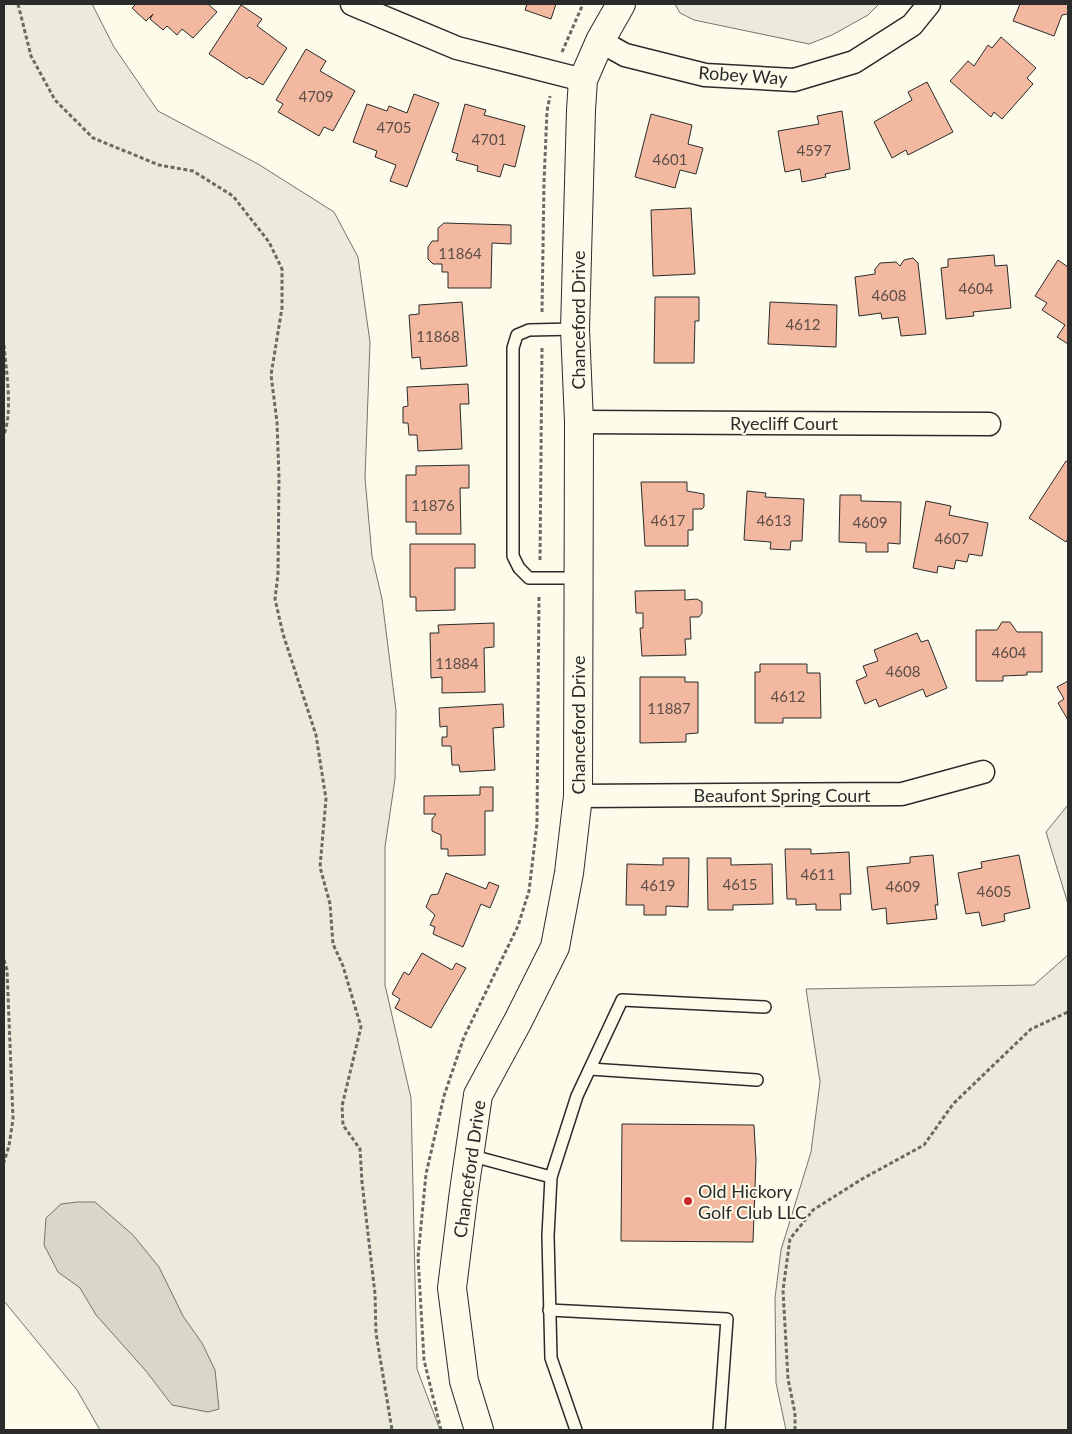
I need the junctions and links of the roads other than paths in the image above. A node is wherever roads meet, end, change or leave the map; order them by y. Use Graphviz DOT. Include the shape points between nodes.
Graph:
graph roads {
  1 [pos="352,4"];
  2 [pos="621,4"];
  3 [pos="929,4"];
  4 [pos="600,41"];
  5 [pos="583,80"];
  6 [pos="575,329"];
  7 [pos="579,422"];
  8 [pos="989,424"];
  9 [pos="579,578"];
  10 [pos="983,772"];
  11 [pos="578,796"];
  12 [pos="764,1007"];
  13 [pos="590,1068"];
  14 [pos="757,1080"];
  15 [pos="469,1155"];
  16 [pos="551,1177"];
  17 [pos="549,1310"];
  18 [pos="479,1430"];
  19 [pos="576,1430"];
  20 [pos="719,1430"];
  1 -- 5 [label="street" via="457,48"];
  2 -- 4 [label="street, Chanceford Drive"];
  3 -- 4 [label="street, Robey Way" via="912,24 854,62 794,80 705,75 625,55"];
  4 -- 5 [label="street, Chanceford Drive"];
  5 -- 6 [label="street, Chanceford Drive"];
  6 -- 7 [label="street, Chanceford Drive"];
  6 -- 9 [label="lane" via="530,330 516,335 513,348 513,556 518,568 529,578"];
  7 -- 8 [label="street, Ryecliff Court"];
  7 -- 9 [label="street, Chanceford Drive"];
  9 -- 11 [label="street, Chanceford Drive"];
  10 -- 11 [label="street, Beaufont Spring Court" via="902,794"];
  11 -- 15 [label="street, Chanceford Drive" via="569,873 555,947 478,1095"];
  12 -- 13 [label="lane" via="622,1000"];
  13 -- 14 [label="lane"];
  13 -- 16 [label="lane" via="577,1096"];
  15 -- 16 [label="lane"];
  15 -- 18 [label="street, Chanceford Drive" via="452,1288 464,1381"];
  16 -- 17 [label="lane"];
  17 -- 19 [label="lane" via="551,1358"];
  17 -- 20 [label="lane" via="727,1319"];
}
